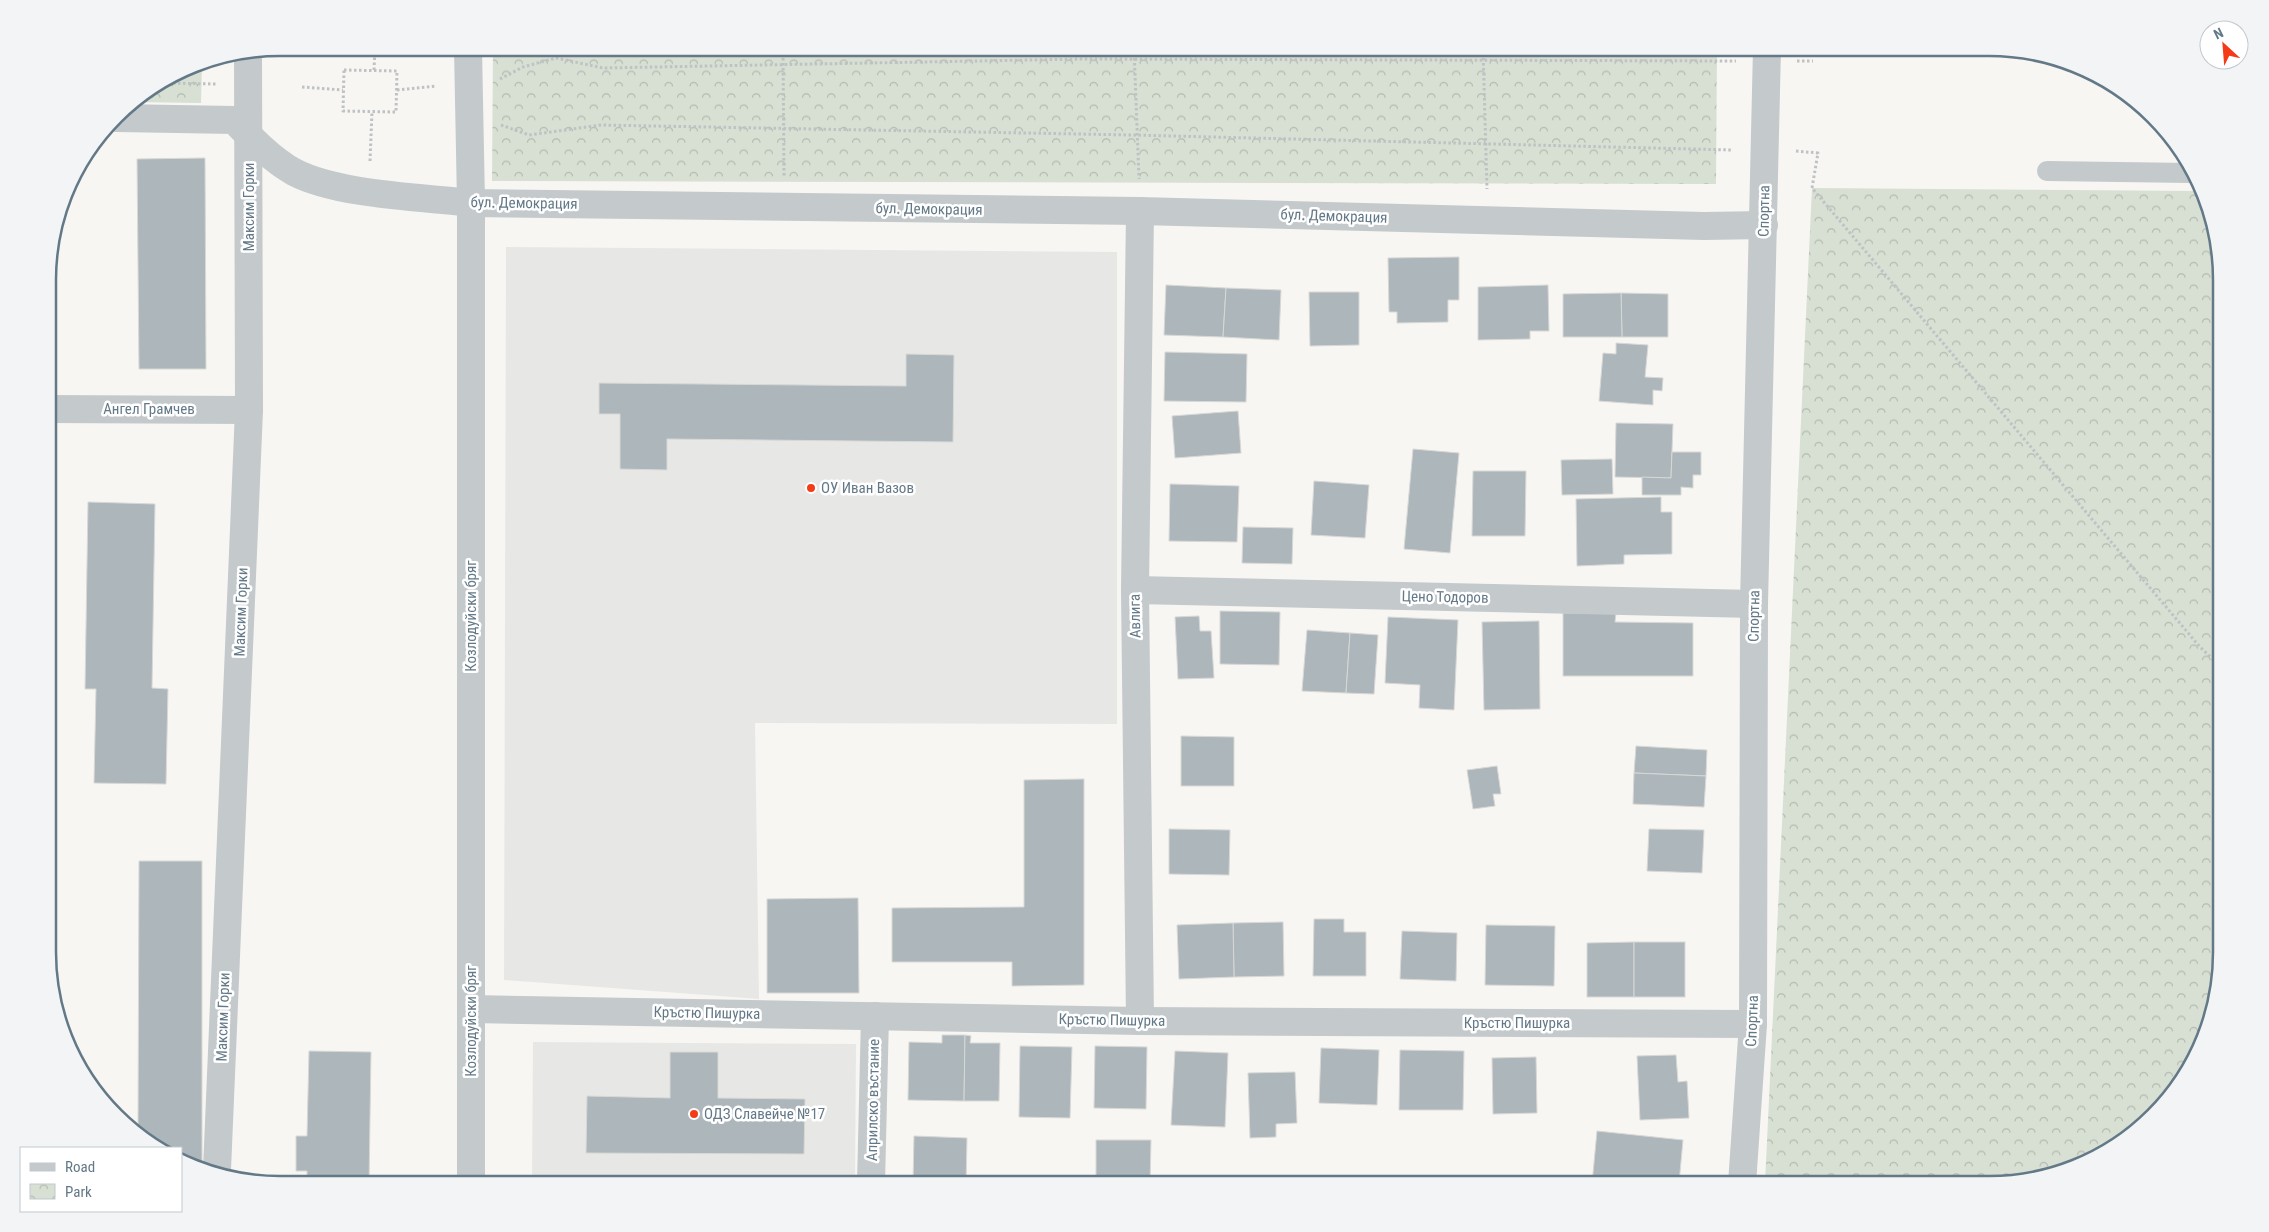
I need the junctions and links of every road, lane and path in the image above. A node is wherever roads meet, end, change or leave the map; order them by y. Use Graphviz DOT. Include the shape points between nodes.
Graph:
graph roads {
  1 [pos="374,56"];
  2 [pos="468,56"];
  3 [pos="783,56"];
  4 [pos="1484,56"];
  5 [pos="1673,56"];
  6 [pos="1767,56"];
  7 [pos="1780,56"];
  8 [pos="248,59"];
  9 [pos="1134,59"];
  10 [pos="1484,60"];
  11 [pos="1813,61"];
  12 [pos="783,64"];
  13 [pos="374,70"];
  14 [pos="175,82"];
  15 [pos="469,82"];
  16 [pos="221,84"];
  17 [pos="302,87"];
  18 [pos="343,90"];
  19 [pos="397,90"];
  20 [pos="372,112"];
  21 [pos="126,118"];
  22 [pos="784,129"];
  23 [pos="249,136"];
  24 [pos="1137,136"];
  25 [pos="1486,144"];
  26 [pos="1765,151"];
  27 [pos="2047,171"];
  28 [pos="2186,173"];
  29 [pos="369,192"];
  30 [pos="471,202"];
  31 [pos="784,207"];
  32 [pos="1140,211"];
  33 [pos="1488,220"];
  34 [pos="1764,225"];
  35 [pos="56,409"];
  36 [pos="249,410"];
  37 [pos="1135,590"];
  38 [pos="1754,604"];
  39 [pos="2213,659"];
  40 [pos="471,1009"];
  41 [pos="875,1016"];
  42 [pos="1140,1021"];
  43 [pos="1753,1024"];
  44 [pos="217,1167"];
  45 [pos="471,1176"];
  46 [pos="871,1176"];
  47 [pos="1743,1176"];
  1 -- 13 [label="path"];
  2 -- 15 [label="street, Козлодуйски бряг"];
  3 -- 12 [label="path"];
  4 -- 10 [label="path"];
  5 -- 10 [label="path"];
  6 -- 26 [label="street, Спортна"];
  7 -- 11 [label="path"];
  8 -- 23 [label="street, Максим Горки"];
  9 -- 10 [label="path"];
  9 -- 12 [label="path"];
  9 -- 24 [label="path"];
  10 -- 25 [label="path"];
  12 -- 15 [label="path" via="604,68 556,58 523,67 491,84"];
  12 -- 22 [label="path"];
  13 -- 18 [label="path" via="344,70"];
  13 -- 19 [label="path" via="397,70"];
  14 -- 16 [label="path"];
  15 -- 19 [label="path"];
  15 -- 22 [label="path" via="488,97 490,109 500,125 529,135 601,125"];
  15 -- 30 [label="street, Козлодуйски бряг"];
  17 -- 18 [label="path"];
  18 -- 20 [label="path" via="343,111"];
  19 -- 20 [label="path" via="396,112"];
  20 -- 29 [label="path"];
  21 -- 23 [label="street, бул. Демокрация" via="234,120"];
  22 -- 24 [label="path"];
  22 -- 31 [label="path"];
  23 -- 29 [label="street, бул. Демокрация" via="295,172"];
  23 -- 36 [label="street, Максим Горки"];
  24 -- 25 [label="path"];
  24 -- 32 [label="path"];
  25 -- 26 [label="path"];
  25 -- 33 [label="path"];
  26 -- 34 [label="street, Спортна"];
  26 -- 39 [label="path" via="1818,153 1812,188"];
  27 -- 28 [label="lane"];
  29 -- 30 [label="street, бул. Демокрация"];
  30 -- 31 [label="street, бул. Демокрация"];
  30 -- 40 [label="street, Козлодуйски бряг"];
  31 -- 32 [label="street, бул. Демокрация"];
  32 -- 33 [label="street, бул. Демокрация"];
  32 -- 37 [label="street, Авлига"];
  33 -- 34 [label="street, бул. Демокрация"];
  34 -- 38 [label="street, Спортна"];
  35 -- 36 [label="street, Ангел Грамчев"];
  36 -- 44 [label="street, Максим Горки"];
  37 -- 38 [label="street, Цено Тодоров"];
  37 -- 42 [label="street, Авлига"];
  38 -- 43 [label="street, Спортна"];
  40 -- 41 [label="street, Кръстю Пишурка"];
  40 -- 45 [label="street, Козлодуйски бряг"];
  41 -- 42 [label="street, Кръстю Пишурка"];
  41 -- 46 [label="street, Априлско въстание"];
  42 -- 43 [label="street, Кръстю Пишурка"];
  43 -- 47 [label="street, Спортна"];
}
